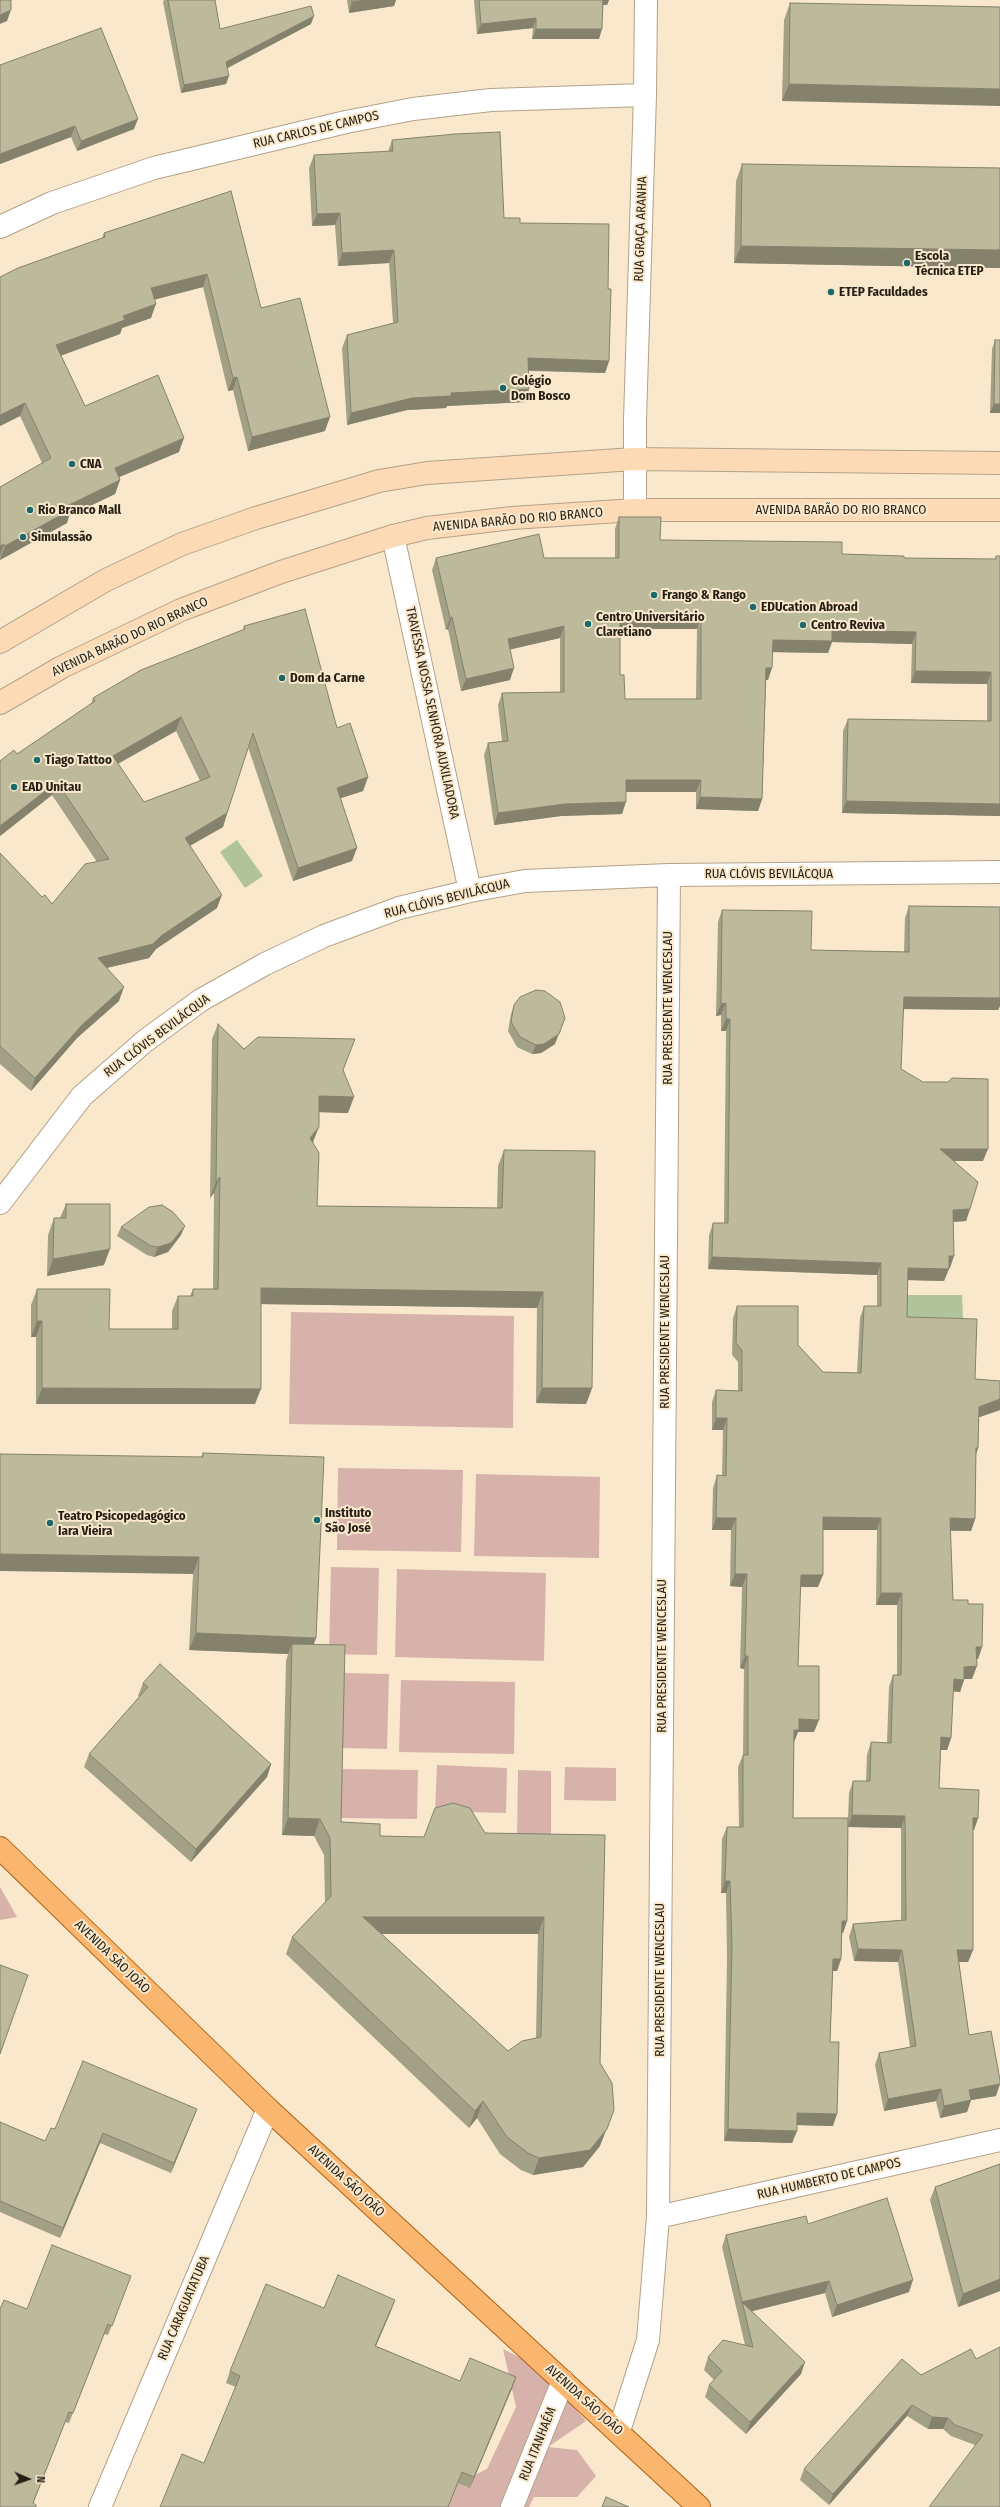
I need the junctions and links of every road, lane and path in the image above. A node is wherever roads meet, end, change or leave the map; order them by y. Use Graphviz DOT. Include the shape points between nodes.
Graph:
graph roads {
  1 [pos="646,0"];
  2 [pos="645,95"];
  3 [pos="0,227"];
  4 [pos="634,458"];
  5 [pos="1000,463"];
  6 [pos="635,510"];
  7 [pos="1000,510"];
  8 [pos="393,536"];
  9 [pos="0,642"];
  10 [pos="0,703"];
  11 [pos="1000,872"];
  12 [pos="669,875"];
  13 [pos="470,891"];
  14 [pos="0,1203"];
  15 [pos="0,1848"];
  16 [pos="268,2109"];
  17 [pos="1000,2140"];
  18 [pos="658,2217"];
  19 [pos="563,2381"];
  20 [pos="619,2431"];
  21 [pos="100,2507"];
  22 [pos="512,2507"];
  23 [pos="699,2507"];
  1 -- 2 [label="street, RUA GRAÇA ARANHA"];
  2 -- 3 [label="street, RUA CARLOS DE CAMPOS" via="491,100 413,109 346,122 154,168 52,203"];
  2 -- 4 [label="street, RUA GRAÇA ARANHA"];
  4 -- 5 [label="main road"];
  4 -- 6 [label="street, RUA GRAÇA ARANHA"];
  4 -- 9 [label="main road" via="427,473 379,481 256,518 182,544 106,580"];
  6 -- 7 [label="main road, AVENIDA BARÃO DO RIO BRANCO"];
  6 -- 8 [label="main road, AVENIDA BARÃO DO RIO BRANCO" via="512,518 427,528"];
  8 -- 10 [label="main road, AVENIDA BARÃO DO RIO BRANCO" via="281,572 181,610 62,667"];
  8 -- 13 [label="street, TRAVESSA NOSSA SENHORA AUXILIADORA"];
  11 -- 12 [label="street, RUA CLÓVIS BEVILÁCQUA"];
  12 -- 13 [label="street, RUA CLÓVIS BEVILÁCQUA" via="525,881"];
  12 -- 18 [label="street, RUA PRESIDENTE WENCESLAU"];
  13 -- 14 [label="street, RUA CLÓVIS BEVILÁCQUA" via="399,908 324,936 265,964 201,1000 145,1041 82,1096"];
  15 -- 16 [label="main road, AVENIDA SÃO JOÃO"];
  16 -- 19 [label="main road, AVENIDA SÃO JOÃO"];
  16 -- 21 [label="street, RUA CARAGUATATUBA"];
  17 -- 18 [label="street, RUA HUMBERTO DE CAMPOS"];
  18 -- 20 [label="street, RUA PRESIDENTE WENCESLAU" via="648,2340"];
  19 -- 20 [label="main road, AVENIDA SÃO JOÃO"];
  19 -- 22 [label="street, RUA ITANHAÉM"];
  20 -- 23 [label="main road, AVENIDA SÃO JOÃO"];
}
